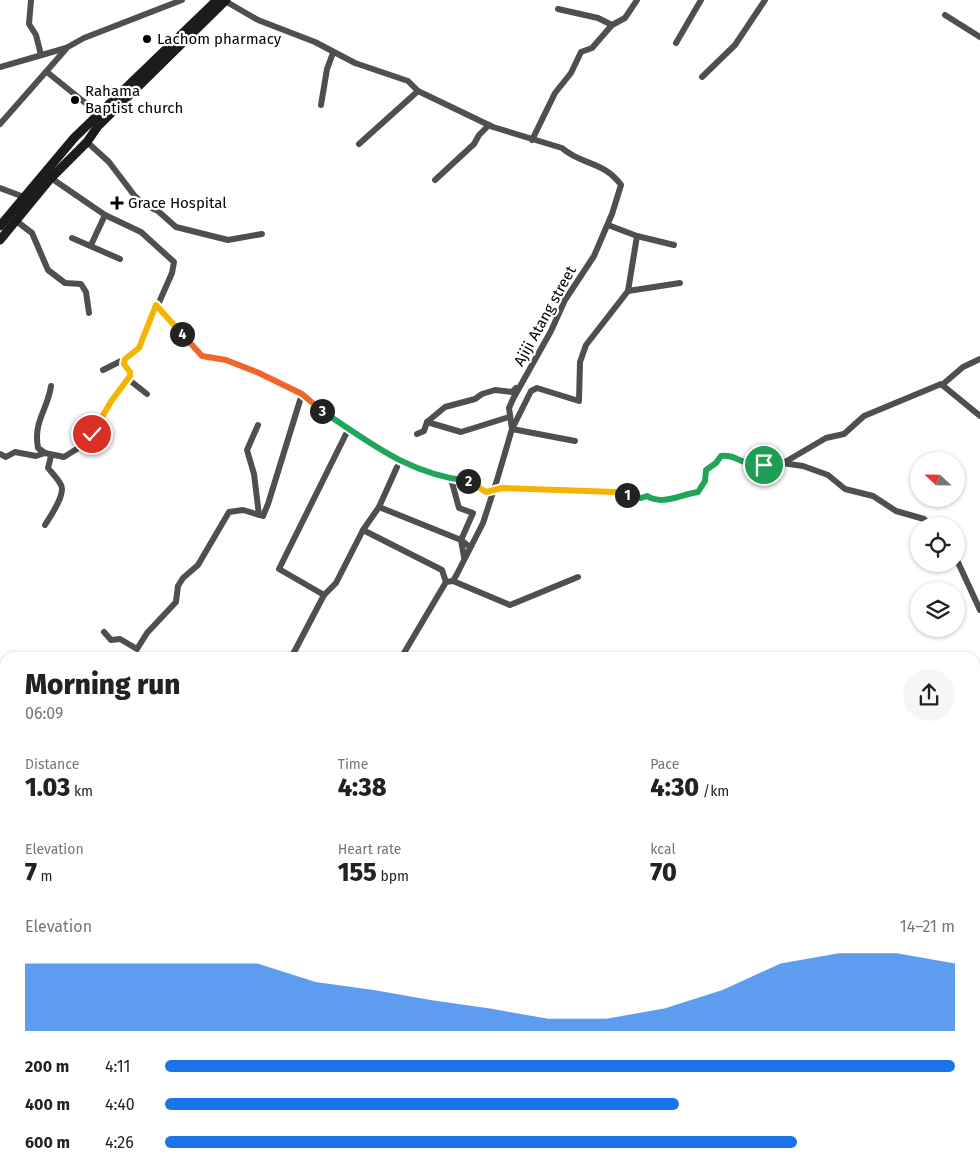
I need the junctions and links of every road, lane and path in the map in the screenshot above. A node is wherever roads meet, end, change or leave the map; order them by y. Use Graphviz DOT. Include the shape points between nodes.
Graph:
graph roads {
  1 [pos="31,0"];
  2 [pos="223,0"];
  3 [pos="638,0"];
  4 [pos="701,0"];
  5 [pos="765,0"];
  6 [pos="178,1"];
  7 [pos="558,9"];
  8 [pos="945,15"];
  9 [pos="612,25"];
  10 [pos="980,37"];
  11 [pos="676,43"];
  12 [pos="66,48"];
  13 [pos="333,53"];
  14 [pos="41,55"];
  15 [pos="1,64"];
  16 [pos="46,72"];
  17 [pos="702,77"];
  18 [pos="418,91"];
  19 [pos="321,105"];
  20 [pos="99,114"];
  21 [pos="0,124"];
  22 [pos="489,125"];
  23 [pos="532,140"];
  24 [pos="87,142"];
  25 [pos="359,144"];
  26 [pos="51,178"];
  27 [pos="435,180"];
  28 [pos="0,188"];
  29 [pos="24,196"];
  30 [pos="105,215"];
  31 [pos="16,220"];
  32 [pos="608,225"];
  33 [pos="0,226"];
  34 [pos="262,234"];
  35 [pos="637,236"];
  36 [pos="72,238"];
  37 [pos="0,240"];
  38 [pos="91,245"];
  39 [pos="674,245"];
  40 [pos="120,259"];
  41 [pos="680,283"];
  42 [pos="628,291"];
  43 [pos="156,305"];
  44 [pos="89,313"];
  45 [pos="125,359"];
  46 [pos="980,359"];
  47 [pos="103,370"];
  48 [pos="128,379"];
  49 [pos="522,382"];
  50 [pos="942,385"];
  51 [pos="51,386"];
  52 [pos="147,394"];
  53 [pos="302,394"];
  54 [pos="980,416"];
  55 [pos="509,417"];
  56 [pos="428,422"];
  57 [pos="258,425"];
  58 [pos="349,428"];
  59 [pos="512,429"];
  60 [pos="417,434"];
  61 [pos="575,441"];
  62 [pos="0,454"];
  63 [pos="48,455"];
  64 [pos="785,462"];
  65 [pos="397,467"];
  66 [pos="451,479"];
  67 [pos="493,490"];
  68 [pos="379,507"];
  69 [pos="259,515"];
  70 [pos="917,517"];
  71 [pos="45,525"];
  72 [pos="363,530"];
  73 [pos="461,540"];
  74 [pos="470,547"];
  75 [pos="464,557"];
  76 [pos="962,572"];
  77 [pos="578,577"];
  78 [pos="449,581"];
  79 [pos="324,595"];
  80 [pos="980,610"];
  81 [pos="104,632"];
  82 [pos="294,652"];
  83 [pos="405,652"];
  1 -- 14 [label="street" via="29,24 36,35"];
  2 -- 13 [label="street, Ajiji Atang street" via="251,17 315,42"];
  2 -- 20 [label="main road"];
  2 -- 24 [label="main road" via="98,126"];
  3 -- 9 [label="street" via="625,18"];
  4 -- 11 [label="street"];
  5 -- 17 [label="street" via="735,45"];
  6 -- 12 [label="street"];
  7 -- 9 [label="street" via="598,18"];
  8 -- 10 [label="street"];
  9 -- 23 [label="street" via="604,30 592,48 581,52 571,73 555,93"];
  12 -- 14 [label="street"];
  12 -- 16 [label="street"];
  13 -- 18 [label="street, Ajiji Atang street" via="408,81"];
  13 -- 19 [label="street"];
  14 -- 15 [label="street"];
  16 -- 20 [label="street"];
  16 -- 21 [label="street"];
  18 -- 22 [label="street, Ajiji Atang street"];
  18 -- 25 [label="street"];
  20 -- 29 [label="main road"];
  22 -- 23 [label="street, Ajiji Atang street"];
  22 -- 27 [label="street" via="474,144"];
  23 -- 32 [label="street, Ajiji Atang street" via="562,148 568,154 601,166 616,178 621,185"];
  24 -- 26 [label="main road"];
  24 -- 34 [label="street" via="109,162 143,204 158,210 176,227 228,240"];
  26 -- 30 [label="street"];
  26 -- 31 [label="main road"];
  28 -- 29 [label="street"];
  29 -- 33 [label="main road"];
  30 -- 38 [label="street"];
  30 -- 43 [label="street" via="141,232 174,262"];
  31 -- 37 [label="main road"];
  31 -- 44 [label="street" via="32,233 48,270 65,283 81,284"];
  32 -- 35 [label="street"];
  32 -- 49 [label="street, Ajiji Atang street" via="594,256 565,300"];
  35 -- 39 [label="street"];
  35 -- 42 [label="street"];
  36 -- 38 [label="street"];
  38 -- 40 [label="street"];
  41 -- 42 [label="street"];
  42 -- 59 [label="street" via="586,345 580,362 579,401 537,388 531,391"];
  43 -- 45 [label="street" via="139,348"];
  43 -- 53 [label="street" via="202,356 226,360"];
  45 -- 47 [label="street"];
  45 -- 48 [label="street" via="124,364 130,372"];
  46 -- 50 [label="street" via="963,367"];
  48 -- 52 [label="street"];
  48 -- 63 [label="street" via="83,445 64,457"];
  49 -- 55 [label="street, Ajiji Atang street" via="509,408"];
  49 -- 56 [label="street" via="512,392 496,390 445,407"];
  50 -- 54 [label="street"];
  50 -- 64 [label="street" via="864,416 844,434 826,438"];
  51 -- 63 [label="street" via="50,396 41,413 37,439 38,448"];
  53 -- 58 [label="street"];
  53 -- 69 [label="street" via="268,504 263,516"];
  55 -- 56 [label="street" via="461,432"];
  55 -- 59 [label="street"];
  56 -- 60 [label="street" via="424,431"];
  57 -- 69 [label="street" via="247,450 254,474"];
  58 -- 66 [label="street" via="401,462"];
  58 -- 79 [label="street" via="279,569"];
  59 -- 61 [label="street"];
  59 -- 67 [label="street"];
  62 -- 63 [label="street" via="6,457 15,452"];
  63 -- 71 [label="street" via="48,468 62,490"];
  64 -- 67 [label="street" via="753,467 727,455 721,456 706,470 705,481 698,492 677,498 641,498 616,492"];
  64 -- 70 [label="street" via="828,475 845,489 873,496 896,511"];
  65 -- 68 [label="street"];
  66 -- 67 [label="street" via="470,481 486,492"];
  66 -- 73 [label="street" via="460,508 473,513"];
  67 -- 74 [label="street" via="484,522"];
  68 -- 72 [label="street"];
  68 -- 73 [label="street"];
  69 -- 81 [label="street" via="243,510 229,512 198,565 182,578 176,602 147,633 137,649 120,639 111,640"];
  72 -- 78 [label="street" via="442,570"];
  72 -- 79 [label="street" via="336,583"];
  73 -- 74 [label="street"];
  73 -- 75 [label="street"];
  74 -- 75 [label="street"];
  75 -- 78 [label="street"];
  76 -- 80 [label="street"];
  77 -- 78 [label="street" via="510,605"];
  78 -- 83 [label="street"];
  79 -- 82 [label="street"];
}
